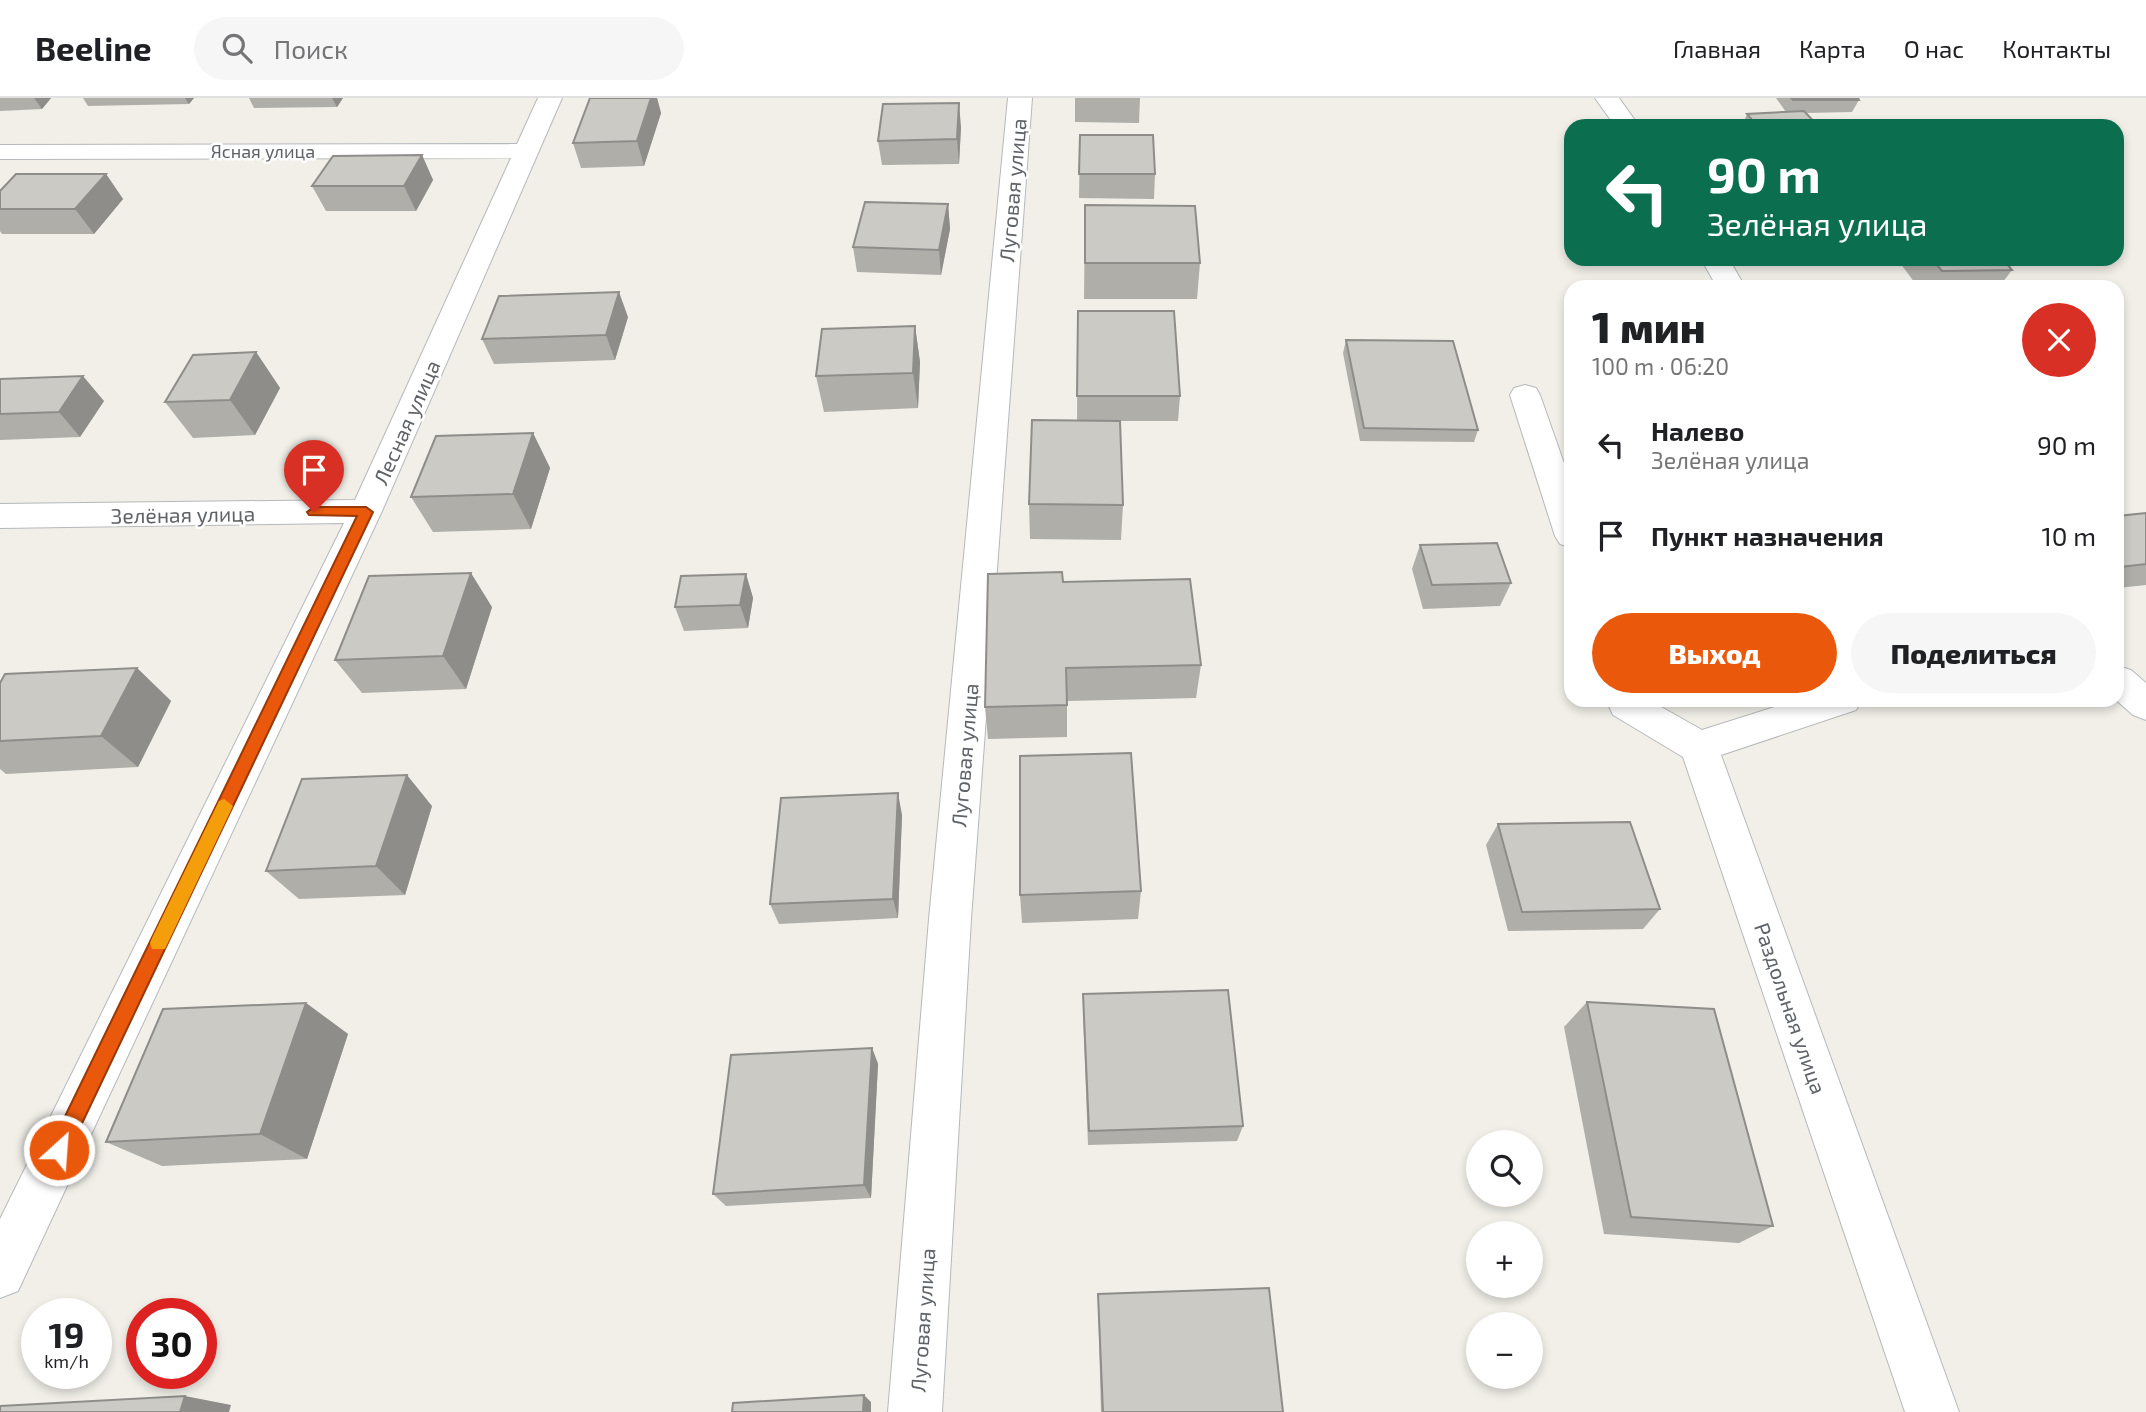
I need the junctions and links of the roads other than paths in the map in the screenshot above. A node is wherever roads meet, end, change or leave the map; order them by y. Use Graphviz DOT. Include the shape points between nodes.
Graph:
graph roads {
  1 [pos="550,98"];
  2 [pos="1020,98"];
  3 [pos="1607,98"];
  4 [pos="1622,119"];
  5 [pos="526,151"];
  6 [pos="0,152"];
  7 [pos="1525,395"];
  8 [pos="366,512"];
  9 [pos="1564,512"];
  10 [pos="0,516"];
  11 [pos="2124,685"];
  12 [pos="2146,705"];
  13 [pos="1629,707"];
  14 [pos="1822,707"];
  15 [pos="1699,747"];
  16 [pos="0,1273"];
  17 [pos="915,1412"];
  18 [pos="1933,1412"];
  1 -- 5 [label="street, Лесная улица"];
  2 -- 17 [label="street, Луговая улица" via="950,919"];
  3 -- 4 [label="street"];
  5 -- 6 [label="street, Ясная улица"];
  5 -- 8 [label="street, Лесная улица"];
  7 -- 9 [label="street"];
  8 -- 10 [label="street, Зелёная улица"];
  8 -- 16 [label="street, Лесная улица"];
  11 -- 12 [label="street"];
  13 -- 15 [label="street"];
  14 -- 15 [label="street"];
  15 -- 18 [label="street, Раздольная улица"];
}
